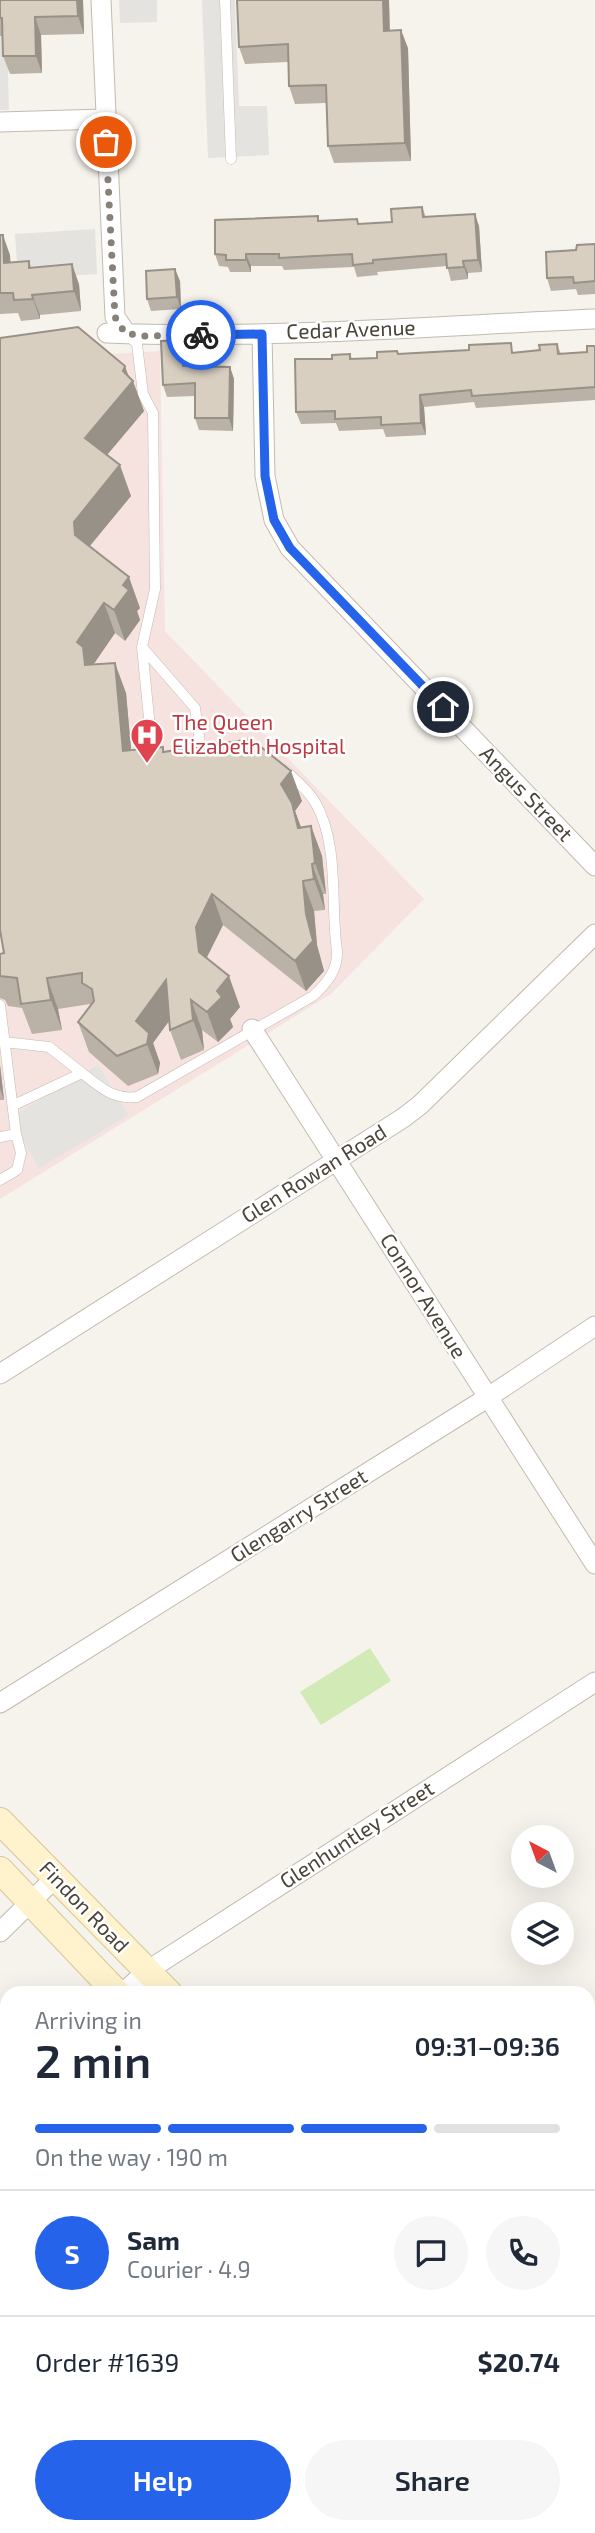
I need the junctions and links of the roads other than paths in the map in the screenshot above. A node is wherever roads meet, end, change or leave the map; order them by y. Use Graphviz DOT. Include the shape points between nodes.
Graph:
graph roads {
  1 [pos="100,0"];
  2 [pos="225,0"];
  3 [pos="104,119"];
  4 [pos="0,122"];
  5 [pos="230,159"];
  6 [pos="595,319"];
  7 [pos="110,334"];
  8 [pos="262,334"];
  9 [pos="142,647"];
  10 [pos="174,762"];
  11 [pos="202,762"];
  12 [pos="278,764"];
  13 [pos="595,866"];
  14 [pos="595,934"];
  15 [pos="0,1005"];
  16 [pos="252,1029"];
  17 [pos="4,1042"];
  18 [pos="82,1073"];
  19 [pos="14,1105"];
  20 [pos="16,1134"];
  21 [pos="0,1137"];
  22 [pos="336,1159"];
  23 [pos="0,1180"];
  24 [pos="595,1326"];
  25 [pos="0,1374"];
  26 [pos="487,1398"];
  27 [pos="595,1564"];
  28 [pos="595,1682"];
  29 [pos="0,1703"];
  30 [pos="0,1821"];
  31 [pos="0,1870"];
  32 [pos="55,1878"];
  33 [pos="31,1903"];
  34 [pos="0,1933"];
  35 [pos="146,1970"];
  36 [pos="110,1986"];
  37 [pos="130,1986"];
  38 [pos="162,1986"];
  1 -- 3 [label="street"];
  2 -- 5 [label="lane"];
  3 -- 4 [label="street"];
  3 -- 7 [label="street" via="115,317"];
  6 -- 8 [label="street, Cedar Avenue"];
  7 -- 8 [label="street, Cedar Avenue"];
  7 -- 9 [label="lane" via="137,344 143,394 153,413 155,589"];
  8 -- 13 [label="street, Angus Street" via="265,476 274,520 290,548"];
  9 -- 10 [label="lane" via="156,750 159,757"];
  9 -- 11 [label="lane" via="195,708"];
  12 -- 16 [label="lane" via="305,788 323,819 330,850 338,961 313,996"];
  14 -- 22 [label="street, Glen Rowan Road" via="420,1104"];
  15 -- 17 [label="lane"];
  16 -- 18 [label="lane" via="137,1097 123,1099 108,1093"];
  16 -- 22 [label="street, Connor Avenue"];
  17 -- 18 [label="lane" via="49,1047"];
  17 -- 19 [label="lane"];
  18 -- 19 [label="lane"];
  19 -- 20 [label="lane"];
  20 -- 21 [label="lane"];
  20 -- 23 [label="lane" via="21,1153 17,1170"];
  22 -- 25 [label="street, Glen Rowan Road"];
  22 -- 26 [label="street, Connor Avenue"];
  24 -- 26 [label="street, Glengarry Street"];
  26 -- 27 [label="street, Connor Avenue"];
  26 -- 29 [label="street, Glengarry Street"];
  28 -- 35 [label="street, Glenhuntley Street"];
  30 -- 32 [label="main road, Findon Road"];
  31 -- 33 [label="main road, Findon Road"];
  32 -- 33 [label="street"];
  32 -- 35 [label="main road, Findon Road"];
  33 -- 34 [label="street"];
  33 -- 36 [label="main road, Findon Road"];
  35 -- 37 [label="street, Glenhuntley Street"];
  35 -- 38 [label="main road, Findon Road"];
}
